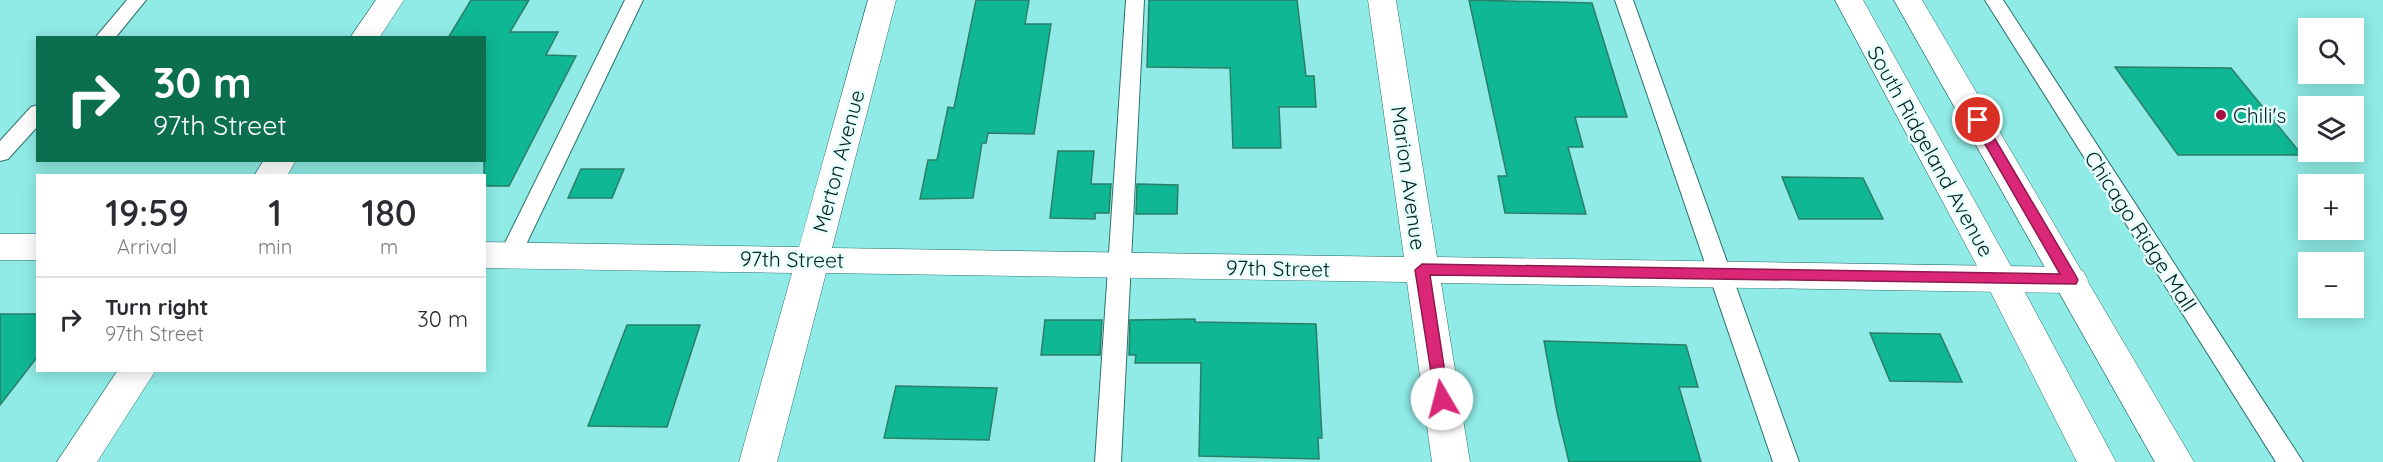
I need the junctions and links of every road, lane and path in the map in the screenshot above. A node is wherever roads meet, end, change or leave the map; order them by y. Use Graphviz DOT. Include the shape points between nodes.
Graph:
graph roads {
  1 [pos="137,0"];
  2 [pos="390,0"];
  3 [pos="634,0"];
  4 [pos="882,0"];
  5 [pos="1135,0"];
  6 [pos="1382,0"];
  7 [pos="1624,0"];
  8 [pos="1849,0"];
  9 [pos="1908,0"];
  10 [pos="1994,0"];
  11 [pos="106,36"];
  12 [pos="365,36"];
  13 [pos="36,114"];
  14 [pos="0,154"];
  15 [pos="0,247"];
  16 [pos="36,247"];
  17 [pos="497,255"];
  18 [pos="812,260"];
  19 [pos="1119,265"];
  20 [pos="1422,270"];
  21 [pos="1720,275"];
  22 [pos="2001,279"];
  23 [pos="2071,280"];
  24 [pos="137,372"];
  25 [pos="76,462"];
  26 [pos="758,462"];
  27 [pos="1108,462"];
  28 [pos="1451,462"];
  29 [pos="1786,462"];
  30 [pos="2097,462"];
  31 [pos="2175,462"];
  32 [pos="2290,462"];
  1 -- 11 [label="lane"];
  2 -- 12 [label="street"];
  3 -- 17 [label="lane"];
  4 -- 18 [label="street, Merton Avenue"];
  5 -- 19 [label="lane"];
  6 -- 20 [label="street, Marion Avenue"];
  7 -- 21 [label="lane"];
  8 -- 22 [label="street, South Ridgeland Avenue"];
  9 -- 23 [label="street"];
  10 -- 32 [label="lane, Chicago Ridge Mall"];
  13 -- 14 [label="lane"];
  15 -- 16 [label="street"];
  17 -- 18 [label="street, 97th Street"];
  18 -- 19 [label="street, 97th Street"];
  18 -- 26 [label="street, Merton Avenue"];
  19 -- 20 [label="street, 97th Street"];
  19 -- 27 [label="lane"];
  20 -- 21 [label="street, 97th Street"];
  20 -- 28 [label="street, Marion Avenue"];
  21 -- 22 [label="street, 97th Street"];
  21 -- 29 [label="lane"];
  22 -- 23 [label="street, 97th Street"];
  22 -- 30 [label="street, South Ridgeland Avenue"];
  23 -- 31 [label="street"];
  24 -- 25 [label="street"];
}
